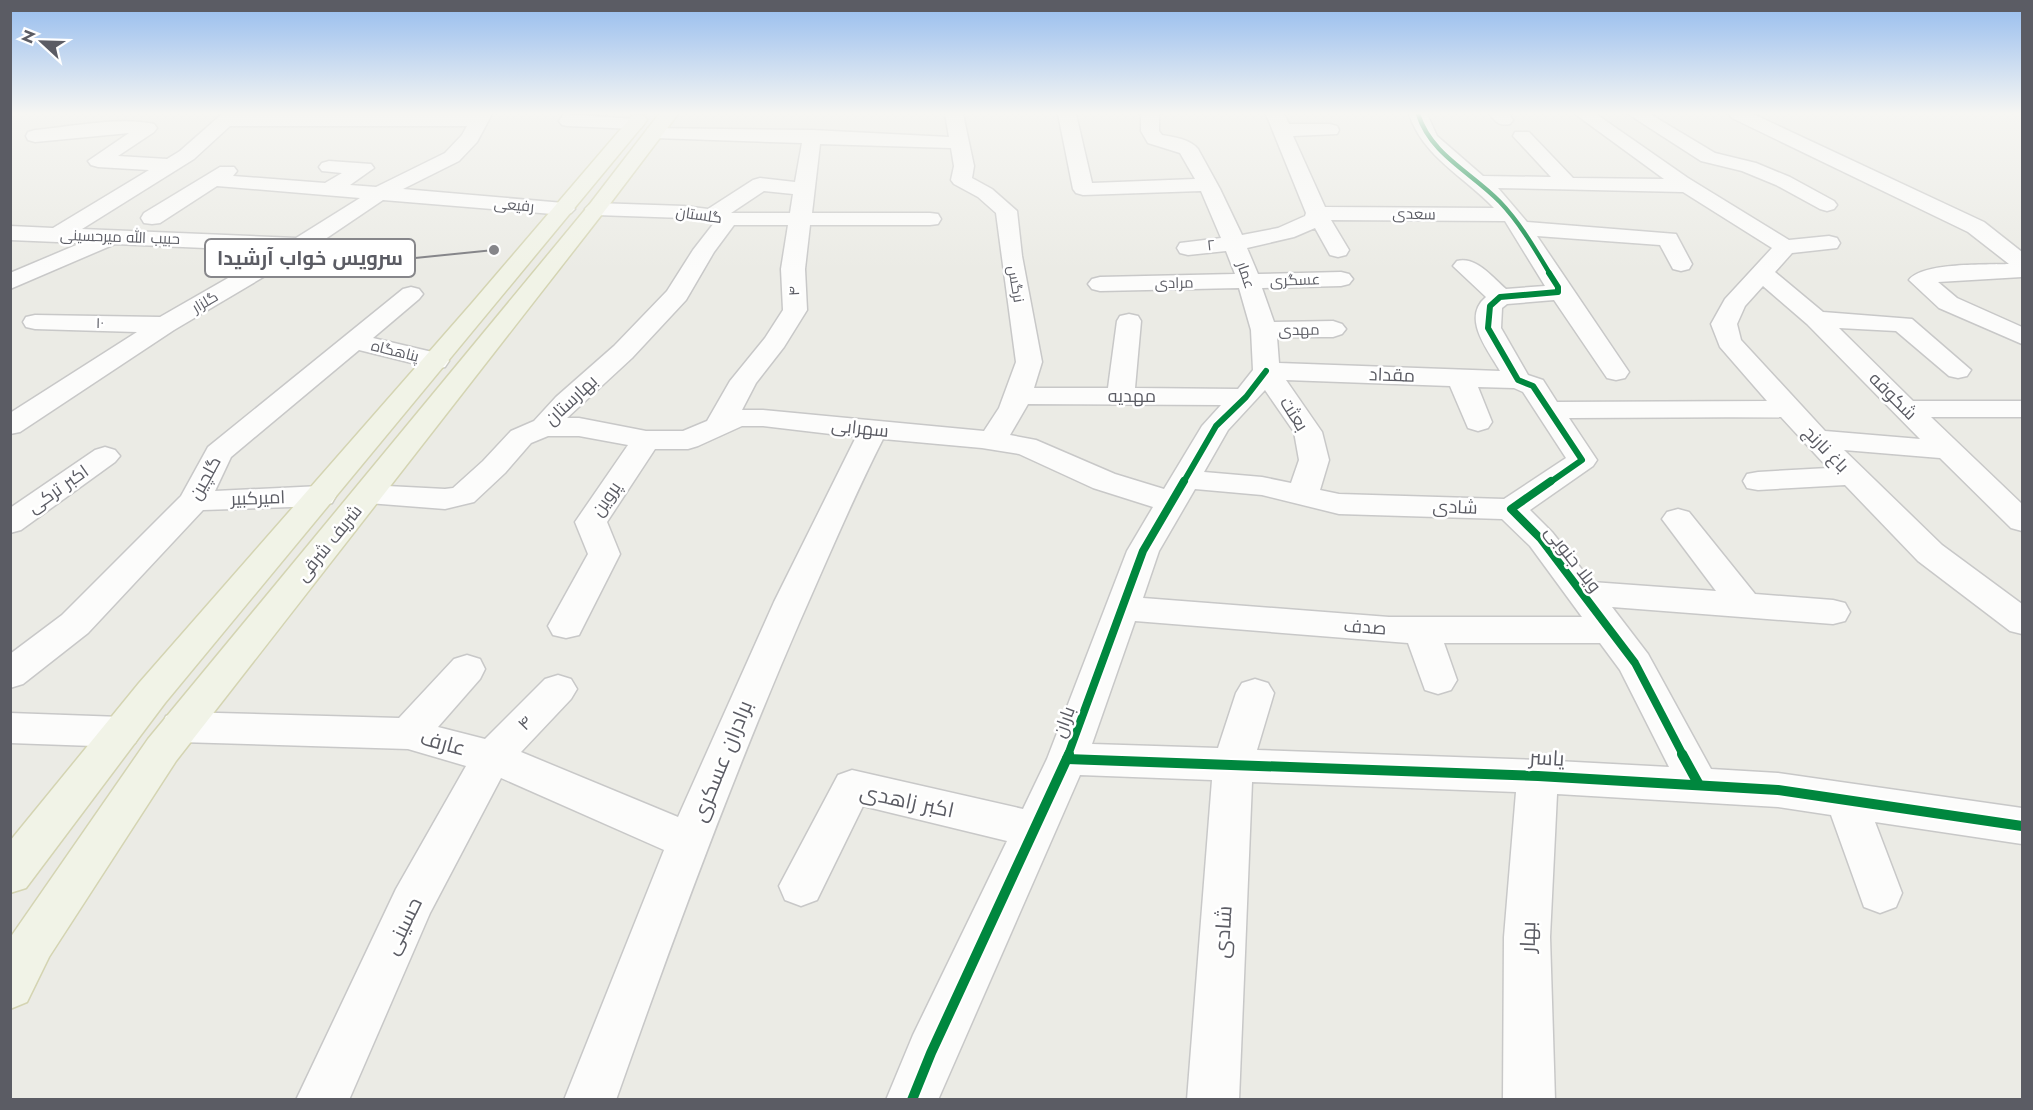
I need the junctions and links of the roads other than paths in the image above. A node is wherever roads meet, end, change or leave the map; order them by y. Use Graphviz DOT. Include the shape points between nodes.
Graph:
graph roads {
  1 [pos="170,166"];
  2 [pos="434,166"];
  3 [pos="606,166"];
  4 [pos="623,166"];
  5 [pos="805,166"];
  6 [pos="964,166"];
  7 [pos="1078,166"];
  8 [pos="1197,166"];
  9 [pos="1297,166"];
  10 [pos="1459,166"];
  11 [pos="1551,166"];
  12 [pos="1658,166"];
  13 [pos="1744,166"];
  14 [pos="1847,166"];
  15 [pos="329,167"];
  16 [pos="1478,182"];
  17 [pos="1543,183"];
  18 [pos="1568,184"];
  19 [pos="1208,185"];
  20 [pos="1688,186"];
  21 [pos="330,189"];
  22 [pos="806,190"];
  23 [pos="380,193"];
  24 [pos="1827,206"];
  25 [pos="564,209"];
  26 [pos="596,209"];
  27 [pos="1317,213"];
  28 [pos="152,218"];
  29 [pos="720,218"];
  30 [pos="801,219"];
  31 [pos="930,219"];
  32 [pos="1516,221"];
  33 [pos="1577,232"];
  34 [pos="59,234"];
  35 [pos="16,236"];
  36 [pos="115,236"];
  37 [pos="1234,243"];
  38 [pos="1829,243"];
  39 [pos="301,244"];
  40 [pos="1785,247"];
  41 [pos="1188,248"];
  42 [pos="1338,250"];
  43 [pos="2022,262"];
  44 [pos="1681,264"];
  45 [pos="1465,266"];
  46 [pos="40,268"];
  47 [pos="2022,270"];
  48 [pos="82,273"];
  49 [pos="1762,273"];
  50 [pos="1341,279"];
  51 [pos="10,282"];
  52 [pos="1249,282"];
  53 [pos="1100,284"];
  54 [pos="1558,287"];
  55 [pos="411,294"];
  56 [pos="1500,297"];
  57 [pos="111,302"];
  58 [pos="477,314"];
  59 [pos="512,314"];
  60 [pos="1816,318"];
  61 [pos="1129,321"];
  62 [pos="35,322"];
  63 [pos="77,323"];
  64 [pos="165,325"];
  65 [pos="1333,329"];
  66 [pos="1264,330"];
  67 [pos="2022,336"];
  68 [pos="354,341"];
  69 [pos="436,361"];
  70 [pos="1958,370"];
  71 [pos="1616,372"];
  72 [pos="1461,378"];
  73 [pos="1518,380"];
  74 [pos="1256,384"];
  75 [pos="1017,396"];
  76 [pos="1121,396"];
  77 [pos="1789,409"];
  78 [pos="1906,409"];
  79 [pos="2022,409"];
  80 [pos="1548,410"];
  81 [pos="15,419"];
  82 [pos="1478,422"];
  83 [pos="719,425"];
  84 [pos="544,427"];
  85 [pos="874,430"];
  86 [pos="1816,439"];
  87 [pos="646,440"];
  88 [pos="992,441"];
  89 [pos="1948,450"];
  90 [pos="105,456"];
  91 [pos="1852,476"];
  92 [pos="1758,481"];
  93 [pos="1178,490"];
  94 [pos="368,494"];
  95 [pos="1303,495"];
  96 [pos="321,496"];
  97 [pos="194,501"];
  98 [pos="1511,509"];
  99 [pos="1678,519"];
  100 [pos="2022,521"];
  101 [pos="10,523"];
  102 [pos="1582,593"];
  103 [pos="1745,605"];
  104 [pos="1122,608"];
  105 [pos="1833,612"];
  106 [pos="2022,622"];
  107 [pos="567,626"];
  108 [pos="1421,629"];
  109 [pos="1610,630"];
  110 [pos="467,669"];
  111 [pos="10,674"];
  112 [pos="1438,680"];
  113 [pos="558,689"];
  114 [pos="1255,693"];
  115 [pos="180,727"];
  116 [pos="10,728"];
  117 [pos="121,732"];
  118 [pos="408,734"];
  119 [pos="492,756"];
  120 [pos="1067,759"];
  121 [pos="1233,765"];
  122 [pos="1538,776"];
  123 [pos="1698,785"];
  124 [pos="1846,799"];
  125 [pos="2022,825"];
  126 [pos="1034,830"];
  127 [pos="689,842"];
  128 [pos="10,874"];
  129 [pos="801,886"];
  130 [pos="1880,893"];
  131 [pos="10,986"];
  132 [pos="322,1100"];
  133 [pos="590,1100"];
  134 [pos="912,1100"];
  135 [pos="1213,1100"];
  136 [pos="1529,1100"];
  1 -- 34 [label="street"];
  2 -- 23 [label="street, گلزار"];
  3 -- 25 [label="main road, شریف شرقی"];
  4 -- 26 [label="main road, شریف شرقی"];
  5 -- 22 [label="street, ۴"];
  6 -- 75 [label="street, نرگس" via="961,180 1006,211 1029,362"];
  7 -- 19 [label="street" via="1083,189 1153,196"];
  8 -- 19 [label="street, عمار"];
  9 -- 27 [label="street"];
  10 -- 16 [label="street"];
  11 -- 18 [label="street"];
  12 -- 20 [label="street"];
  13 -- 24 [label="street" via="1783,181"];
  14 -- 43 [label="street" via="1976,227"];
  15 -- 21 [label="street" via="364,168"];
  16 -- 17 [label="street"];
  16 -- 32 [label="street"];
  17 -- 18 [label="street"];
  17 -- 33 [label="street"];
  18 -- 20 [label="street"];
  19 -- 37 [label="street, عمار"];
  20 -- 40 [label="street"];
  21 -- 23 [label="street, رفیعی"];
  21 -- 28 [label="street, رفیعی" via="220,176"];
  22 -- 29 [label="street" via="760,184"];
  22 -- 30 [label="street, ۴"];
  23 -- 25 [label="street, رفیعی"];
  23 -- 39 [label="street, گلزار"];
  25 -- 58 [label="main road, شریف شرقی"];
  26 -- 29 [label="street, گلستان" via="684,212"];
  26 -- 59 [label="main road, شریف شرقی"];
  27 -- 32 [label="street, سعدی"];
  27 -- 37 [label="street, ۲" via="1316,220 1302,228"];
  27 -- 42 [label="street"];
  29 -- 30 [label="street, گلستان"];
  29 -- 84 [label="street, بهارستان" via="677,295"];
  30 -- 31 [label="street, گلستان"];
  30 -- 83 [label="street, ۴" via="793,269 795,310 744,381"];
  32 -- 33 [label="street, سعدی"];
  32 -- 54 [label="street"];
  33 -- 44 [label="street, سعدی" via="1668,239"];
  34 -- 35 [label="street, حبیب الله میرحسینی"];
  34 -- 36 [label="street, حبیب الله میرحسینی"];
  36 -- 39 [label="street, حبیب الله میرحسینی"];
  36 -- 46 [label="street"];
  37 -- 41 [label="street, ۲"];
  37 -- 52 [label="street, عمار"];
  38 -- 40 [label="street"];
  39 -- 64 [label="street, گلزار"];
  40 -- 49 [label="street, باغ نارنج"];
  45 -- 56 [label="street"];
  46 -- 48 [label="street"];
  46 -- 51 [label="street"];
  47 -- 67 [label="street" via="1940,274 1921,280 1948,303"];
  49 -- 60 [label="street, شکوفه"];
  49 -- 77 [label="street, باغ نارنج" via="1734,304 1724,324 1729,342"];
  50 -- 52 [label="street, عسگری"];
  52 -- 53 [label="street, مرادی"];
  52 -- 66 [label="street, عمار"];
  54 -- 56 [label="street" via="1558,292"];
  54 -- 71 [label="street"];
  55 -- 68 [label="street, گلچین"];
  56 -- 73 [label="street" via="1490,306 1488,328"];
  57 -- 63 [label="street"];
  58 -- 59 [label="main road"];
  58 -- 69 [label="main road, شریف شرقی"];
  59 -- 94 [label="main road, شریف شرقی"];
  60 -- 70 [label="street" via="1903,324"];
  60 -- 78 [label="street, شکوفه"];
  61 -- 76 [label="street"];
  62 -- 63 [label="street, ۱۰"];
  63 -- 64 [label="street, ۱۰"];
  64 -- 81 [label="street, گلزار"];
  65 -- 66 [label="street, مهدی"];
  66 -- 74 [label="street, عمار"];
  68 -- 69 [label="street, پناهگاه"];
  68 -- 97 [label="street, گلچین" via="218,453"];
  69 -- 96 [label="main road, شریف شرقی"];
  72 -- 73 [label="street, مقداد"];
  72 -- 74 [label="street, مقداد"];
  72 -- 82 [label="street"];
  73 -- 80 [label="street" via="1533,386"];
  74 -- 76 [label="street, مهدیه"];
  74 -- 93 [label="street, باران" via="1216,426"];
  74 -- 95 [label="street, بعثت" via="1308,432 1314,460"];
  75 -- 76 [label="street, مهدیه"];
  75 -- 88 [label="street, نرگس"];
  77 -- 80 [label="street"];
  77 -- 86 [label="street, باغ نارنج"];
  78 -- 79 [label="street"];
  78 -- 89 [label="street, شکوفه"];
  80 -- 98 [label="street" via="1582,460"];
  83 -- 85 [label="street, سهرابی" via="737,418 763,418"];
  83 -- 87 [label="street, سهرابی" via="688,440"];
  84 -- 87 [label="street, سهرابی" via="579,427"];
  84 -- 94 [label="street, بهارستان" via="521,437 464,495 445,499"];
  85 -- 88 [label="street, سهرابی"];
  85 -- 127 [label="street, برادران عسکری" via="755,682"];
  86 -- 89 [label="street"];
  86 -- 91 [label="street, باغ نارنج"];
  87 -- 107 [label="street, پروین" via="591,522 604,554"];
  88 -- 93 [label="street, سهرابی" via="1026,446 1104,481"];
  89 -- 100 [label="street, شکوفه"];
  90 -- 101 [label="street, اکبر ترکی"];
  91 -- 92 [label="street"];
  91 -- 106 [label="street, باغ نارنج" via="1930,553"];
  93 -- 95 [label="street, شادی" via="1262,486"];
  93 -- 104 [label="street, باران" via="1143,551"];
  94 -- 115 [label="main road, شریف شرقی"];
  95 -- 98 [label="street, شادی" via="1339,504"];
  96 -- 97 [label="street, امیرکبیر"];
  96 -- 117 [label="main road, شریف شرقی"];
  97 -- 111 [label="street, گلچین" via="75,624"];
  98 -- 102 [label="street, ویلا جنوبی" via="1541,539"];
  99 -- 103 [label="street"];
  102 -- 103 [label="street"];
  102 -- 109 [label="street, ویلا جنوبی"];
  103 -- 105 [label="street"];
  104 -- 108 [label="street, صدف" via="1389,630"];
  104 -- 120 [label="street, باران"];
  108 -- 109 [label="street, صدف"];
  108 -- 112 [label="street"];
  109 -- 123 [label="street, ویلا جنوبی" via="1635,663"];
  110 -- 118 [label="street"];
  113 -- 119 [label="street, ۴"];
  114 -- 121 [label="street, شادی"];
  115 -- 118 [label="street, عارف"];
  115 -- 131 [label="main road, شریف شرقی" via="33,942"];
  116 -- 117 [label="street"];
  117 -- 128 [label="main road, شریف شرقی"];
  118 -- 119 [label="street, عارف"];
  119 -- 127 [label="street, عارف"];
  119 -- 132 [label="street, حسینی" via="412,903"];
  120 -- 121 [label="street, یاسر"];
  120 -- 126 [label="street, باران"];
  121 -- 122 [label="street, یاسر"];
  121 -- 135 [label="street, شادی"];
  122 -- 123 [label="street, یاسر"];
  122 -- 136 [label="street, بهار" via="1527,937"];
  123 -- 124 [label="street, یاسر"];
  124 -- 125 [label="street, یاسر"];
  124 -- 130 [label="street"];
  126 -- 129 [label="street, اکبر زاهدی" via="852,787"];
  126 -- 134 [label="street, باران"];
  127 -- 133 [label="street, برادران عسکری"];
}
